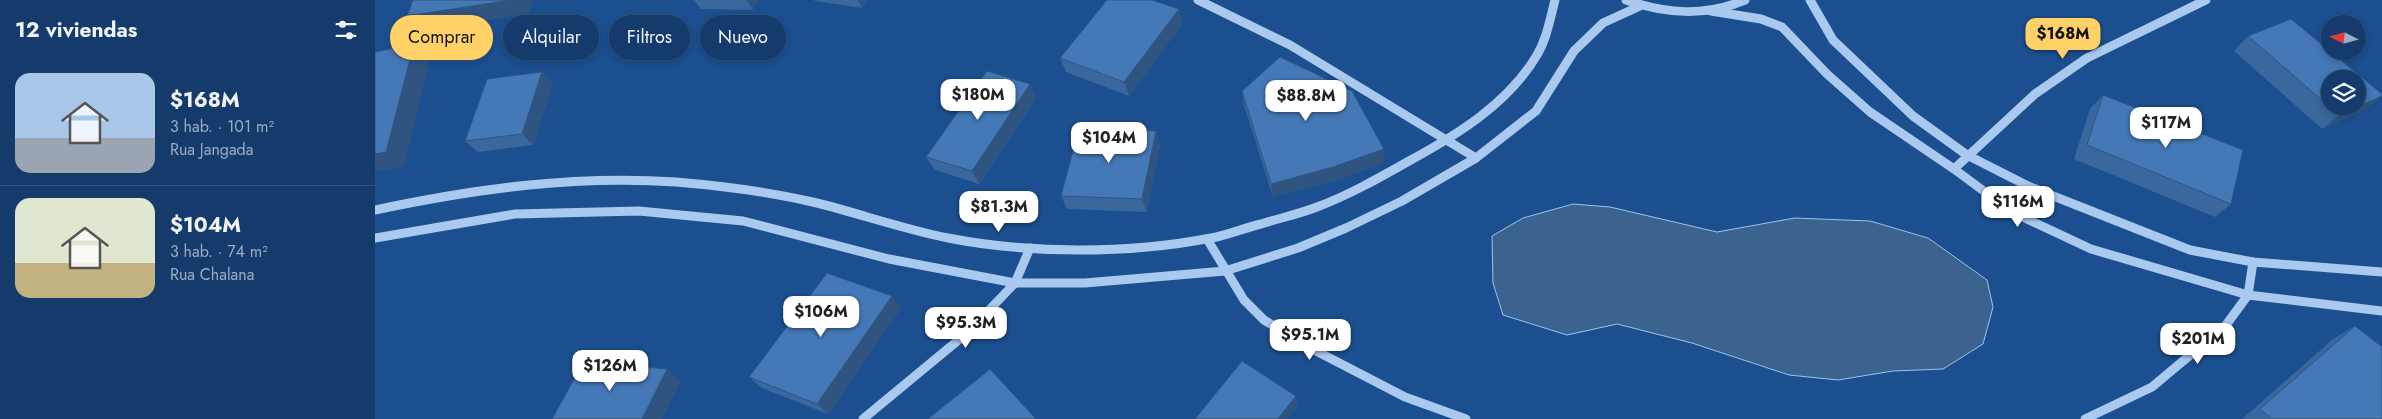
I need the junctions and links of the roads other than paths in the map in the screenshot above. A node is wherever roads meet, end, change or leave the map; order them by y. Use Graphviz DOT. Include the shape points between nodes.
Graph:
graph roads {
  1 [pos="1198,0"];
  2 [pos="1555,0"];
  3 [pos="1626,0"];
  4 [pos="1745,0"];
  5 [pos="1810,0"];
  6 [pos="2205,0"];
  7 [pos="1640,6"];
  8 [pos="1711,11"];
  9 [pos="1446,139"];
  10 [pos="1967,155"];
  11 [pos="1476,158"];
  12 [pos="1954,169"];
  13 [pos="375,210"];
  14 [pos="375,238"];
  15 [pos="1207,239"];
  16 [pos="1030,248"];
  17 [pos="2253,262"];
  18 [pos="1225,271"];
  19 [pos="2382,272"];
  20 [pos="1015,283"];
  21 [pos="2248,295"];
  22 [pos="2382,311"];
  23 [pos="863,419"];
  24 [pos="1466,419"];
  25 [pos="2085,419"];
  1 -- 9 [label="street" via="1291,45"];
  2 -- 9 [label="street" via="1547,33 1533,63 1507,95"];
  3 -- 7 [label="street"];
  4 -- 8 [label="street"];
  5 -- 10 [label="street" via="1833,40 1861,69 1913,116"];
  6 -- 10 [label="street" via="2087,58 2035,94"];
  7 -- 8 [label="street" via="1676,12"];
  7 -- 11 [label="street" via="1603,23 1574,51 1536,112"];
  8 -- 12 [label="street" via="1761,19 1782,27 1827,74 1870,112"];
  9 -- 11 [label="street"];
  9 -- 15 [label="street" via="1373,183 1314,208"];
  10 -- 12 [label="street"];
  10 -- 17 [label="street" via="2028,186 2190,250"];
  11 -- 18 [label="street" via="1402,201 1346,228 1298,248"];
  12 -- 21 [label="street" via="2012,212 2091,249"];
  13 -- 16 [label="street" via="429,198 516,186 604,180 657,181 755,190 966,241"];
  14 -- 20 [label="street" via="515,214 639,211 743,221 914,264"];
  15 -- 16 [label="street" via="1111,247"];
  15 -- 18 [label="street"];
  16 -- 20 [label="street"];
  17 -- 19 [label="street"];
  17 -- 21 [label="street"];
  18 -- 20 [label="street" via="1095,282"];
  18 -- 24 [label="street" via="1244,300 1265,320 1405,397"];
  20 -- 23 [label="street" via="967,333"];
  21 -- 22 [label="street"];
  21 -- 25 [label="street" via="2226,325 2152,387"];
}
